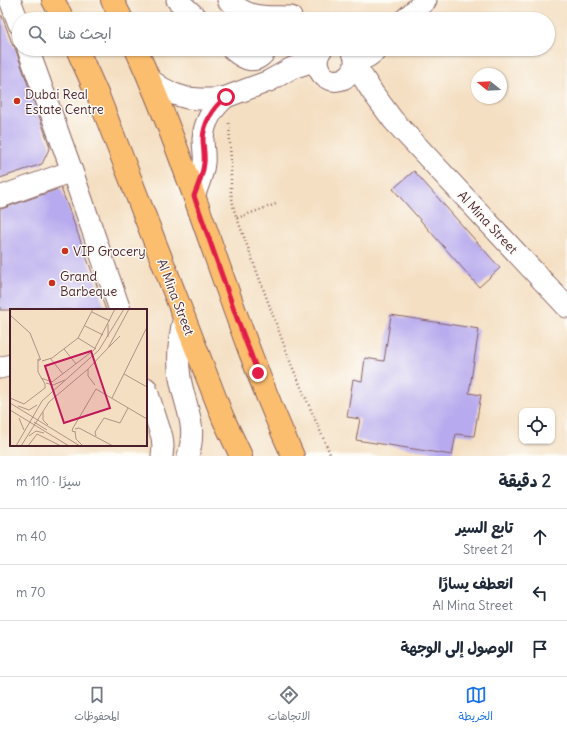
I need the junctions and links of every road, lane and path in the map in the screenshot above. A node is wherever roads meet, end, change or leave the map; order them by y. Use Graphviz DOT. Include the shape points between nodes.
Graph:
graph roads {
  1 [pos="10,0"];
  2 [pos="53,0"];
  3 [pos="112,0"];
  4 [pos="177,0"];
  5 [pos="228,0"];
  6 [pos="276,0"];
  7 [pos="426,0"];
  8 [pos="14,12"];
  9 [pos="59,12"];
  10 [pos="118,12"];
  11 [pos="190,12"];
  12 [pos="244,12"];
  13 [pos="287,12"];
  14 [pos="413,12"];
  15 [pos="31,56"];
  16 [pos="81,56"];
  17 [pos="139,56"];
  18 [pos="241,56"];
  19 [pos="260,56"];
  20 [pos="312,56"];
  21 [pos="315,56"];
  22 [pos="369,56"];
  23 [pos="354,59"];
  24 [pos="149,78"];
  25 [pos="334,80"];
  26 [pos="269,81"];
  27 [pos="226,97"];
  28 [pos="393,120"];
  29 [pos="72,171"];
  30 [pos="194,196"];
  31 [pos="0,197"];
  32 [pos="276,204"];
  33 [pos="238,218"];
  34 [pos="567,307"];
  35 [pos="120,309"];
  36 [pos="184,317"];
  37 [pos="10,365"];
  38 [pos="0,368"];
  39 [pos="147,391"];
  40 [pos="162,456"];
  41 [pos="188,456"];
  42 [pos="241,456"];
  43 [pos="293,456"];
  44 [pos="331,456"];
  1 -- 8 [label="street"];
  2 -- 9 [label="main road"];
  3 -- 10 [label="main road"];
  4 -- 11 [label="street"];
  5 -- 12 [label="street"];
  6 -- 13 [label="street"];
  7 -- 14 [label="street"];
  15 -- 29 [label="street"];
  16 -- 36 [label="main road, Al Mina Street"];
  17 -- 24 [label="main road"];
  18 -- 19 [label="street" via="248,59"];
  20 -- 26 [label="street"];
  21 -- 25 [label="street" via="320,73"];
  22 -- 23 [label="street"];
  23 -- 25 [label="street" via="350,75 345,79"];
  23 -- 28 [label="street, Al Mina Street" via="373,93"];
  24 -- 27 [label="street" via="162,88 187,98"];
  24 -- 30 [label="main road"];
  25 -- 26 [label="street" via="298,78"];
  25 -- 28 [label="street, Al Mina Street" via="367,99"];
  26 -- 27 [label="street"];
  27 -- 30 [label="street" via="207,120 203,140 202,176"];
  27 -- 33 [label="path" via="231,192"];
  28 -- 34 [label="street, Al Mina Street"];
  29 -- 31 [label="street"];
  29 -- 35 [label="street"];
  30 -- 43 [label="main road" via="255,366"];
  32 -- 33 [label="path"];
  33 -- 44 [label="path" via="290,364"];
  36 -- 41 [label="street" via="179,362 192,429 192,443"];
  36 -- 42 [label="main road, Al Mina Street" via="223,418"];
  37 -- 38 [label="street"];
  39 -- 40 [label="street" via="162,437"];
}
